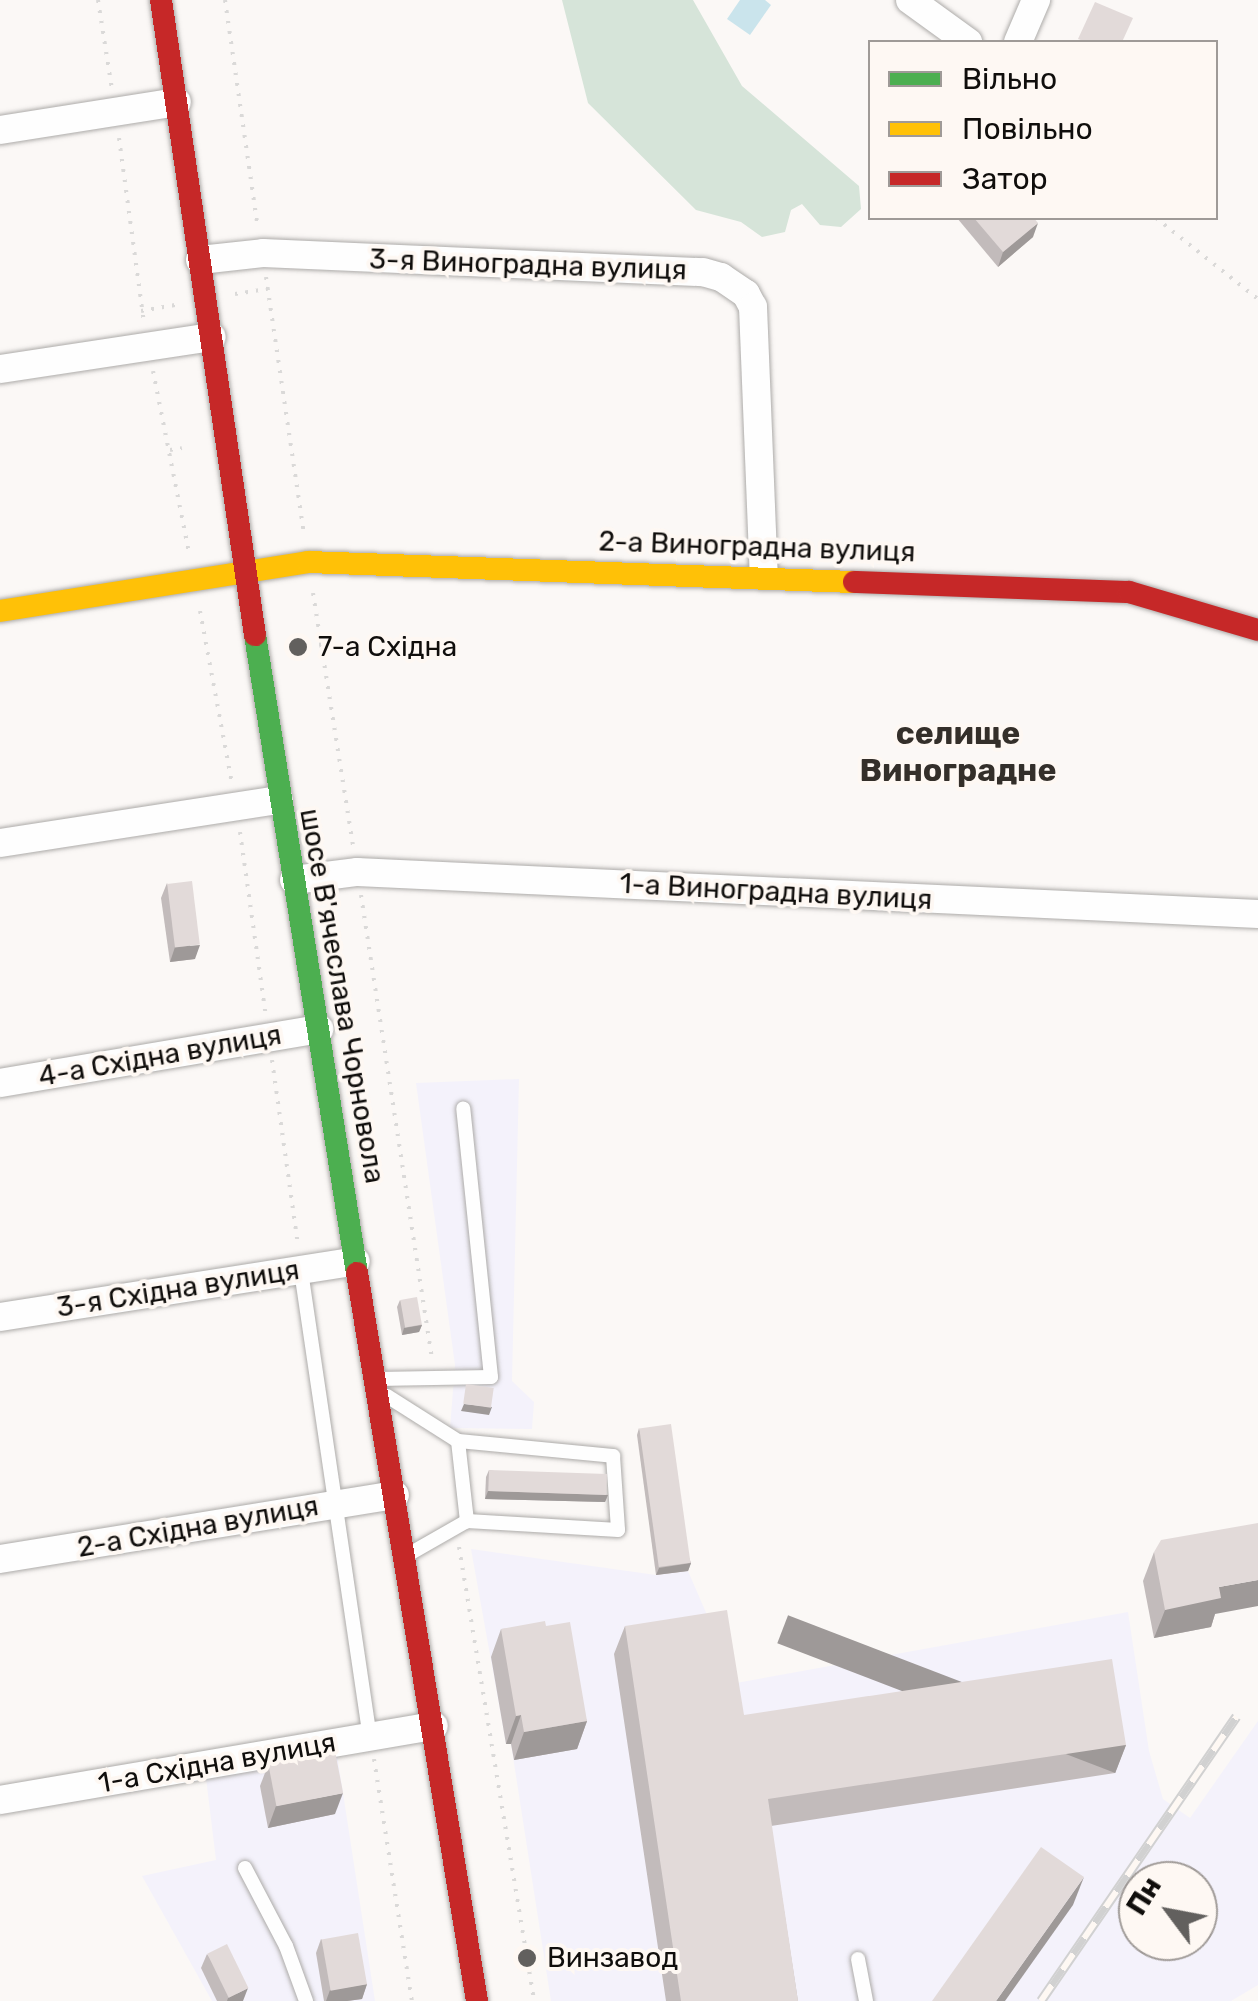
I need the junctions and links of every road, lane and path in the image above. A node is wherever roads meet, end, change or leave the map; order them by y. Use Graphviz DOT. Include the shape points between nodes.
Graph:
graph roads {
  1 [pos="98,0"];
  2 [pos="161,0"];
  3 [pos="225,0"];
  4 [pos="910,0"];
  5 [pos="1036,0"];
  6 [pos="965,40"];
  7 [pos="1019,40"];
  8 [pos="176,102"];
  9 [pos="116,112"];
  10 [pos="0,130"];
  11 [pos="1159,220"];
  12 [pos="263,254"];
  13 [pos="200,260"];
  14 [pos="268,289"];
  15 [pos="1257,294"];
  16 [pos="230,295"];
  17 [pos="184,303"];
  18 [pos="142,311"];
  19 [pos="212,338"];
  20 [pos="0,370"];
  21 [pos="182,448"];
  22 [pos="170,450"];
  23 [pos="308,562"];
  24 [pos="248,570"];
  25 [pos="764,576"];
  26 [pos="0,611"];
  27 [pos="1258,630"];
  28 [pos="322,644"];
  29 [pos="298,647"];
  30 [pos="279,800"];
  31 [pos="0,843"];
  32 [pos="357,872"];
  33 [pos="294,880"];
  34 [pos="1258,914"];
  35 [pos="319,1029"];
  36 [pos="269,1038"];
  37 [pos="0,1083"];
  38 [pos="463,1108"];
  39 [pos="356,1262"];
  40 [pos="301,1271"];
  41 [pos="0,1317"];
  42 [pos="434,1378"];
  43 [pos="377,1385"];
  44 [pos="458,1441"];
  45 [pos="395,1495"];
  46 [pos="335,1504"];
  47 [pos="462,1523"];
  48 [pos="406,1556"];
  49 [pos="0,1559"];
  50 [pos="434,1726"];
  51 [pos="370,1736"];
  52 [pos="0,1800"];
  53 [pos="245,1868"];
  54 [pos="858,1960"];
  55 [pos="306,2001"];
  56 [pos="412,2001"];
  57 [pos="477,2001"];
  58 [pos="534,2001"];
  59 [pos="866,2001"];
  1 -- 9 [label="path"];
  2 -- 8 [label="main road, шосе В'ячеслава Чорновола"];
  3 -- 12 [label="path"];
  4 -- 6 [label="street"];
  5 -- 7 [label="street"];
  8 -- 9 [label="street"];
  8 -- 13 [label="main road, шосе В'ячеслава Чорновола"];
  9 -- 10 [label="street"];
  11 -- 15 [label="path"];
  12 -- 13 [label="street, 3-я Виноградна вулиця"];
  12 -- 14 [label="path"];
  12 -- 25 [label="street, 3-я Виноградна вулиця" via="703,272 738,288 753,307"];
  13 -- 19 [label="main road, шосе В'ячеслава Чорновола"];
  14 -- 16 [label="path"];
  14 -- 23 [label="path"];
  17 -- 18 [label="path"];
  19 -- 20 [label="street"];
  19 -- 24 [label="main road, шосе В'ячеслава Чорновола"];
  21 -- 22 [label="path"];
  23 -- 24 [label="main road, 2-а Виноградна вулиця"];
  23 -- 25 [label="main road, 2-а Виноградна вулиця"];
  23 -- 28 [label="path"];
  24 -- 26 [label="main road, 2-а Виноградна вулиця"];
  24 -- 30 [label="main road, шосе В'ячеслава Чорновола"];
  25 -- 27 [label="main road, 2-а Виноградна вулиця" via="1129,592"];
  28 -- 29 [label="path"];
  28 -- 32 [label="path"];
  30 -- 31 [label="street"];
  30 -- 33 [label="main road, шосе В'ячеслава Чорновола"];
  32 -- 33 [label="street, 1-а Виноградна вулиця"];
  32 -- 34 [label="street, 1-а Виноградна вулиця"];
  32 -- 42 [label="path"];
  33 -- 35 [label="main road, шосе В'ячеслава Чорновола"];
  35 -- 36 [label="street, 4-а Східна вулиця"];
  35 -- 39 [label="main road, шосе В'ячеслава Чорновола"];
  36 -- 37 [label="street, 4-а Східна вулиця"];
  36 -- 40 [label="path"];
  38 -- 42 [label="lane" via="491,1376"];
  39 -- 40 [label="street, 3-я Східна вулиця"];
  39 -- 43 [label="main road, шосе В'ячеслава Чорновола"];
  40 -- 41 [label="street, 3-я Східна вулиця"];
  40 -- 46 [label="lane"];
  42 -- 43 [label="lane"];
  43 -- 44 [label="lane"];
  43 -- 45 [label="main road, шосе В'ячеслава Чорновола"];
  44 -- 47 [label="lane"];
  44 -- 47 [label="lane" via="613,1456 618,1530"];
  45 -- 46 [label="street, 2-а Східна вулиця"];
  45 -- 48 [label="main road, шосе В'ячеслава Чорновола"];
  46 -- 49 [label="street, 2-а Східна вулиця"];
  46 -- 51 [label="lane"];
  47 -- 48 [label="lane"];
  47 -- 58 [label="path"];
  48 -- 50 [label="main road, шосе В'ячеслава Чорновола"];
  50 -- 51 [label="street, 1-а Східна вулиця"];
  50 -- 57 [label="main road, шосе В'ячеслава Чорновола"];
  51 -- 52 [label="street, 1-а Східна вулиця"];
  51 -- 56 [label="path"];
  53 -- 55 [label="lane"];
  54 -- 59 [label="lane"];
}
